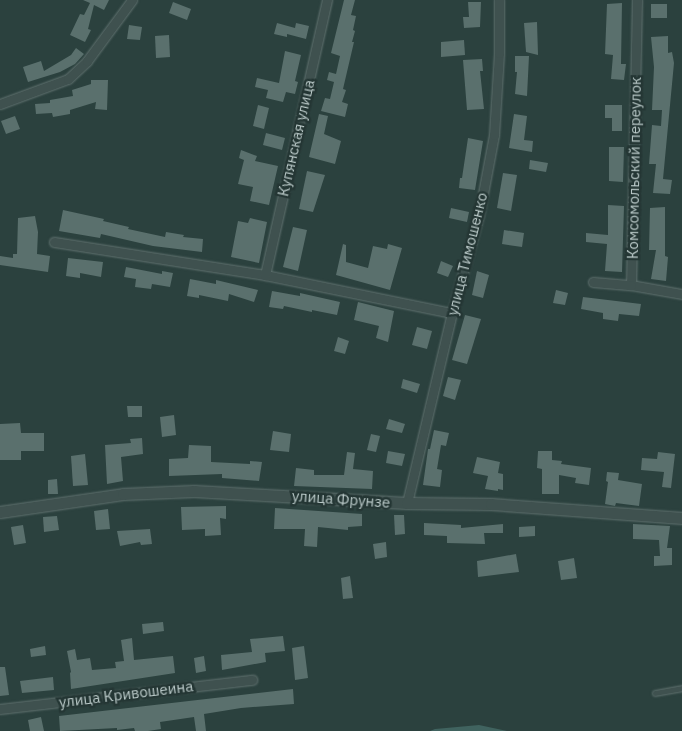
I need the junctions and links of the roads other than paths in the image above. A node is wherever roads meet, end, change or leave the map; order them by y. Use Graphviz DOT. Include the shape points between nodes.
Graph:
graph roads {
  1 [pos="132,0"];
  2 [pos="327,0"];
  3 [pos="499,0"];
  4 [pos="638,0"];
  5 [pos="0,104"];
  6 [pos="54,242"];
  7 [pos="265,275"];
  8 [pos="593,282"];
  9 [pos="631,285"];
  10 [pos="682,294"];
  11 [pos="452,312"];
  12 [pos="407,503"];
  13 [pos="0,512"];
  14 [pos="682,518"];
  15 [pos="252,680"];
  16 [pos="682,688"];
  17 [pos="655,693"];
  18 [pos="0,708"];
  1 -- 5 [label="street" via="87,61 68,78"];
  2 -- 7 [label="street, Купянская улица"];
  3 -- 11 [label="street, улица Тимошенко" via="494,135 479,215"];
  4 -- 9 [label="street, Комсомольский переулок"];
  6 -- 7 [label="street"];
  7 -- 11 [label="street"];
  8 -- 9 [label="street"];
  9 -- 10 [label="street"];
  11 -- 12 [label="street, улица Тимошенко"];
  12 -- 13 [label="street, улица Фрунзе" via="194,491 124,494"];
  12 -- 14 [label="street, улица Фрунзе" via="491,504"];
  15 -- 18 [label="street, улица Кривошеина"];
  16 -- 17 [label="lane"];
}
